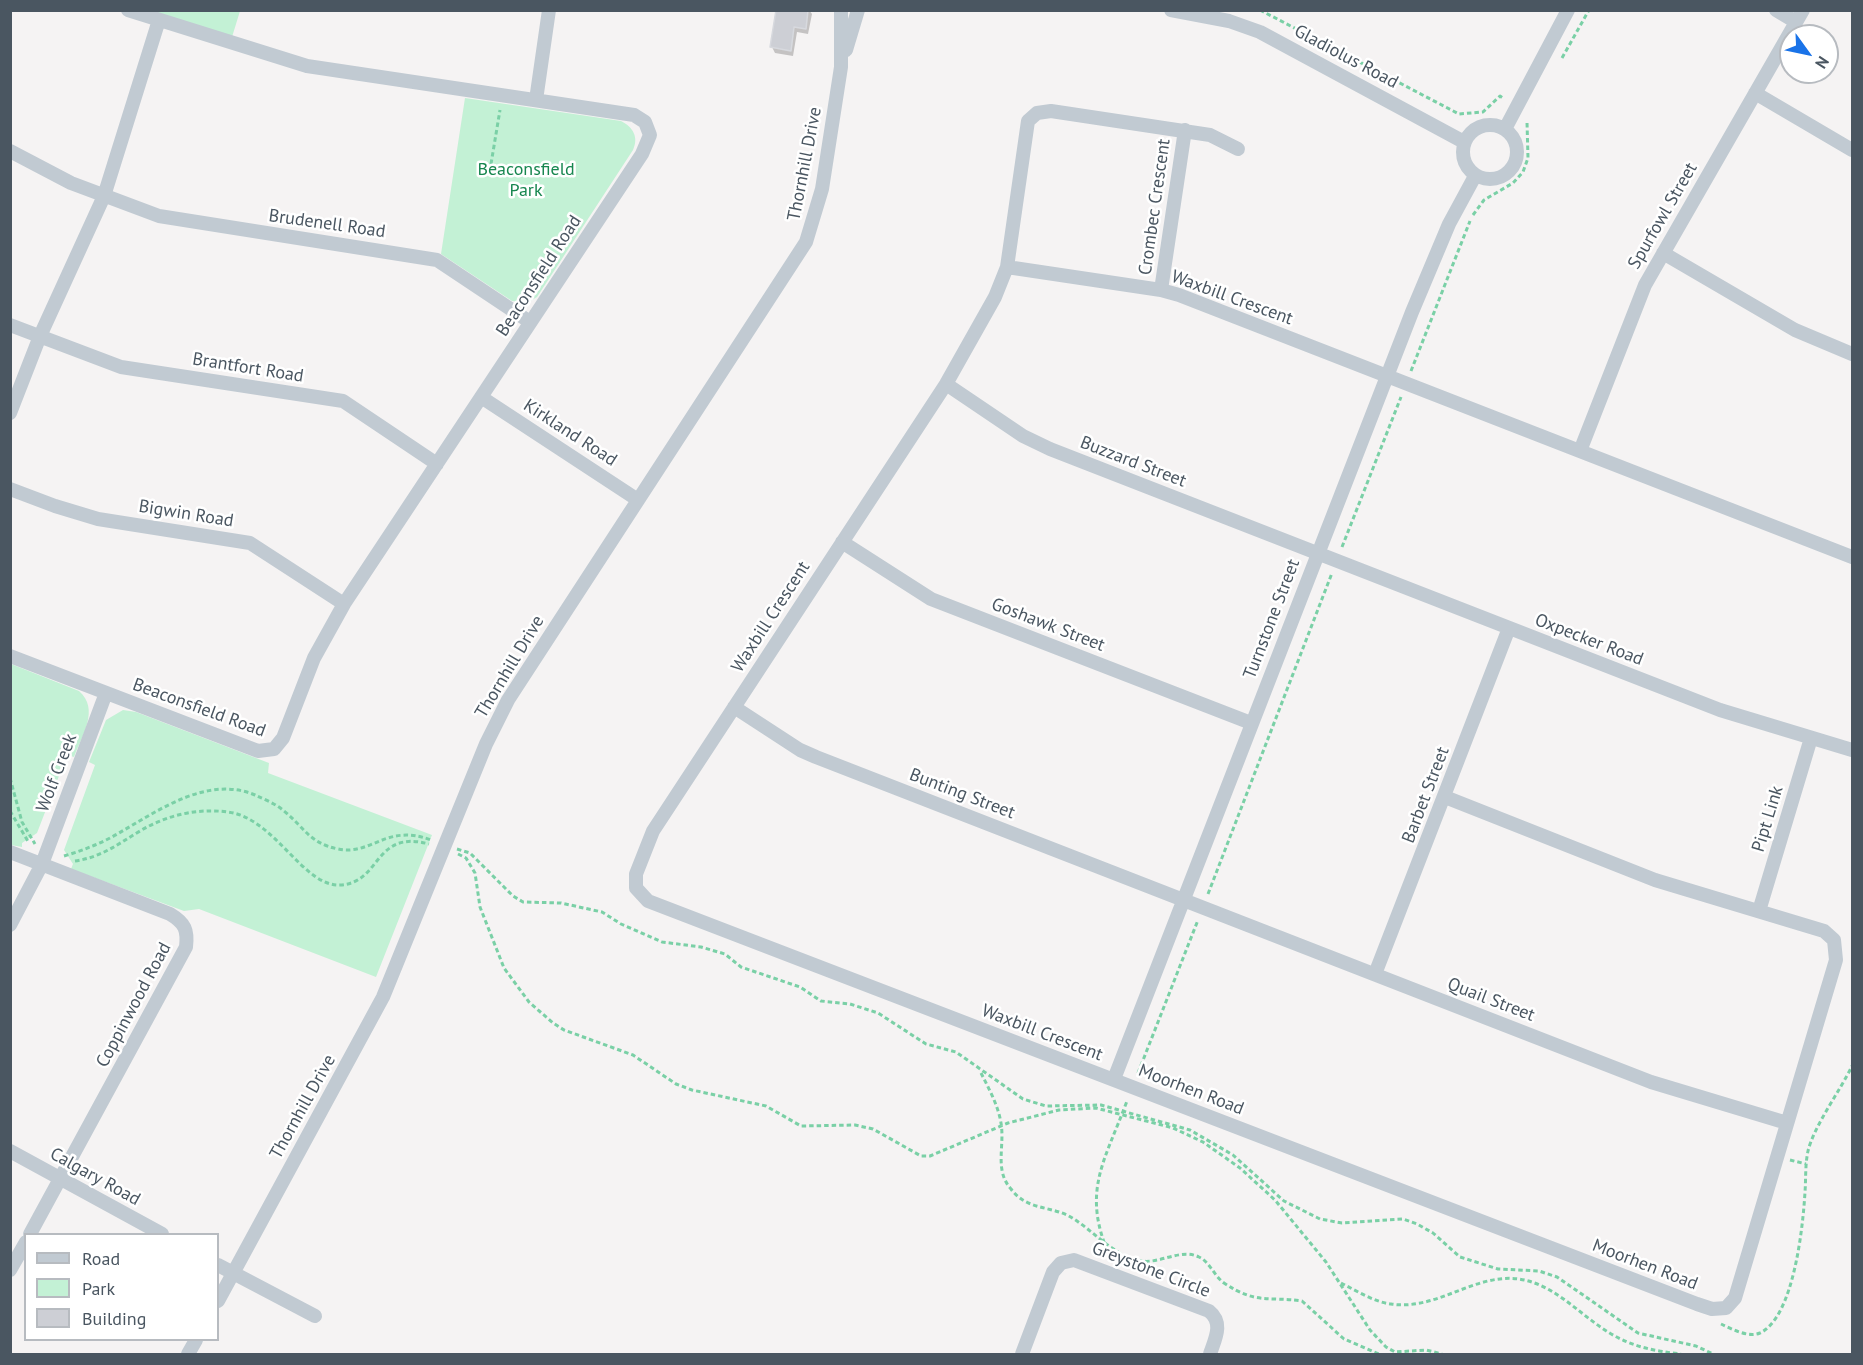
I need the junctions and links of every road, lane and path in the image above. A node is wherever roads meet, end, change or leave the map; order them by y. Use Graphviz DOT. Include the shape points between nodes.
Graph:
graph roads {
  1 [pos="128,10"];
  2 [pos="549,10"];
  3 [pos="842,10"];
  4 [pos="858,10"];
  5 [pos="1171,10"];
  6 [pos="1260,10"];
  7 [pos="1568,10"];
  8 [pos="1589,10"];
  9 [pos="1776,10"];
  10 [pos="1800,16"];
  11 [pos="159,20"];
  12 [pos="1561,59"];
  13 [pos="841,67"];
  14 [pos="1755,93"];
  15 [pos="502,94"];
  16 [pos="536,100"];
  17 [pos="1516,106"];
  18 [pos="1505,129"];
  19 [pos="1185,130"];
  20 [pos="1464,142"];
  21 [pos="1238,149"];
  22 [pos="1852,150"];
  23 [pos="10,151"];
  24 [pos="491,164"];
  25 [pos="1475,176"];
  26 [pos="104,196"];
  27 [pos="1662,253"];
  28 [pos="1007,267"];
  29 [pos="1161,290"];
  30 [pos="530,322"];
  31 [pos="10,325"];
  32 [pos="40,336"];
  33 [pos="1852,354"];
  34 [pos="1388,376"];
  35 [pos="946,384"];
  36 [pos="1407,384"];
  37 [pos="481,397"];
  38 [pos="10,413"];
  39 [pos="1580,451"];
  40 [pos="437,464"];
  41 [pos="10,489"];
  42 [pos="638,500"];
  43 [pos="842,542"];
  44 [pos="1317,553"];
  45 [pos="1852,556"];
  46 [pos="1336,561"];
  47 [pos="344,604"];
  48 [pos="1509,628"];
  49 [pos="10,656"];
  50 [pos="106,693"];
  51 [pos="734,707"];
  52 [pos="1251,723"];
  53 [pos="1811,738"];
  54 [pos="1852,750"];
  55 [pos="10,778"];
  56 [pos="1445,797"];
  57 [pos="10,811"];
  58 [pos="444,847"];
  59 [pos="10,852"];
  60 [pos="45,855"];
  61 [pos="62,857"];
  62 [pos="1186,899"];
  63 [pos="1203,906"];
  64 [pos="1759,910"];
  65 [pos="10,925"];
  66 [pos="1375,974"];
  67 [pos="1852,1066"];
  68 [pos="981,1071"];
  69 [pos="1114,1079"];
  70 [pos="1133,1087"];
  71 [pos="1124,1110"];
  72 [pos="1122,1116"];
  73 [pos="1787,1124"];
  74 [pos="1002,1126"];
  75 [pos="10,1151"];
  76 [pos="60,1178"];
  77 [pos="31,1233"];
  78 [pos="160,1233"];
  79 [pos="1103,1242"];
  80 [pos="24,1246"];
  81 [pos="219,1266"];
  82 [pos="10,1270"];
  83 [pos="233,1273"];
  84 [pos="1117,1276"];
  85 [pos="1339,1282"];
  86 [pos="219,1299"];
  87 [pos="315,1316"];
  88 [pos="1720,1324"];
  89 [pos="1399,1353"];
  90 [pos="1022,1354"];
  91 [pos="1210,1354"];
  92 [pos="1379,1354"];
  93 [pos="1442,1354"];
  94 [pos="1681,1354"];
  95 [pos="1713,1354"];
  1 -- 11 [label="street, Beaconsfield Road"];
  2 -- 16 [label="street"];
  3 -- 13 [label="street, Thornhill Drive"];
  4 -- 13 [label="street, Thornhill Drive"];
  5 -- 20 [label="street, Gladiolus Road" via="1229,21 1260,32"];
  6 -- 17 [label="path" via="1459,114 1483,112 1500,96"];
  7 -- 17 [label="street"];
  8 -- 12 [label="path"];
  9 -- 10 [label="street"];
  10 -- 14 [label="street, Spurfowl Street"];
  11 -- 15 [label="street, Beaconsfield Road" via="307,66"];
  11 -- 26 [label="street"];
  13 -- 42 [label="street, Thornhill Drive" via="822,189 806,242"];
  14 -- 22 [label="street"];
  14 -- 27 [label="street, Spurfowl Street"];
  15 -- 16 [label="street, Beaconsfield Road"];
  15 -- 24 [label="path"];
  16 -- 30 [label="street, Beaconsfield Road" via="634,115 645,122 650,135 642,154"];
  17 -- 18 [label="street"];
  17 -- 36 [label="path" via="1530,115 1526,126 1527,165 1519,178 1491,194 1471,217"];
  18 -- 20 [label="street" via="1486,125 1477,128"];
  18 -- 25 [label="street" via="1512,135 1518,154 1510,171 1494,180"];
  19 -- 21 [label="street, Crombec Crescent" via="1219,137"];
  19 -- 28 [label="street, Crombec Crescent" via="1051,111 1041,111 1032,117 1026,126"];
  19 -- 29 [label="street, Crombec Crescent"];
  20 -- 25 [label="street" via="1464,161"];
  23 -- 26 [label="street, Brudenell Road"];
  25 -- 34 [label="street, Turnstone Street" via="1449,224"];
  26 -- 30 [label="street, Brudenell Road" via="168,218 437,260"];
  26 -- 32 [label="street"];
  27 -- 33 [label="street" via="1795,330"];
  27 -- 39 [label="street, Spurfowl Street" via="1644,285"];
  28 -- 29 [label="street, Waxbill Crescent"];
  28 -- 35 [label="street, Waxbill Crescent" via="995,297"];
  29 -- 34 [label="street, Waxbill Crescent"];
  30 -- 37 [label="street, Beaconsfield Road"];
  31 -- 32 [label="street, Brantfort Road"];
  32 -- 38 [label="street"];
  32 -- 40 [label="street, Brantfort Road" via="121,367 343,401"];
  34 -- 36 [label="street, Waxbill Crescent"];
  34 -- 44 [label="street, Turnstone Street"];
  35 -- 43 [label="street, Waxbill Crescent"];
  35 -- 44 [label="street, Buzzard Street" via="1041,445"];
  36 -- 39 [label="street, Waxbill Crescent"];
  36 -- 46 [label="path"];
  37 -- 40 [label="street, Beaconsfield Road"];
  37 -- 42 [label="street, Kirkland Road"];
  39 -- 45 [label="street, Waxbill Crescent"];
  40 -- 47 [label="street, Beaconsfield Road"];
  41 -- 47 [label="street, Bigwin Road" via="98,519 250,543"];
  42 -- 58 [label="street, Thornhill Drive" via="502,710"];
  43 -- 51 [label="street, Waxbill Crescent"];
  43 -- 52 [label="street, Goshawk Street" via="931,599"];
  44 -- 46 [label="street, Oxpecker Road"];
  44 -- 52 [label="street, Turnstone Street"];
  46 -- 48 [label="street, Oxpecker Road"];
  46 -- 63 [label="path"];
  47 -- 50 [label="street, Beaconsfield Road" via="314,658 283,738 270,751 258,751"];
  48 -- 53 [label="street, Oxpecker Road" via="1720,710"];
  48 -- 56 [label="street, Barbet Street"];
  49 -- 50 [label="street, Beaconsfield Road"];
  50 -- 60 [label="street, Wolf Creek"];
  51 -- 62 [label="street, Bunting Street" via="816,757"];
  51 -- 69 [label="street, Waxbill Crescent" via="653,831 635,879 642,897"];
  52 -- 62 [label="street, Turnstone Street"];
  53 -- 54 [label="street, Oxpecker Road"];
  53 -- 64 [label="street, Pipt Link"];
  55 -- 60 [label="path" via="22,822"];
  56 -- 64 [label="street" via="1655,880"];
  56 -- 66 [label="street, Barbet Street"];
  57 -- 60 [label="path" via="30,845"];
  58 -- 61 [label="path" via="410,833 364,847 342,850 324,846 310,838 282,809 240,790 221,790 199,792 162,807 93,847"];
  58 -- 61 [label="path" via="398,841 355,881 340,885 325,882 308,871 288,848 250,819 230,812 203,811 161,820 103,854 68,862"];
  58 -- 68 [label="path" via="470,853 523,902 561,903 602,912 662,942 725,954 741,967 800,987 821,1001 850,1004 878,1013 926,1044 956,1052"];
  58 -- 74 [label="path" via="466,858 475,873 480,907 504,968 542,1014 564,1030 633,1055 676,1084 692,1090 765,1106 801,1126 855,1125 873,1129 921,1156 930,1156"];
  58 -- 83 [label="street, Thornhill Drive" via="384,997"];
  59 -- 60 [label="street, Coppinwood Road"];
  60 -- 61 [label="path"];
  60 -- 65 [label="street, Wolf Creek"];
  60 -- 76 [label="street, Coppinwood Road" via="170,914 185,925 188,934 186,947"];
  62 -- 63 [label="street, Quail Street"];
  62 -- 69 [label="street, Turnstone Street"];
  63 -- 66 [label="street, Quail Street"];
  63 -- 70 [label="path"];
  64 -- 73 [label="street, Moorhen Road" via="1824,931 1837,946"];
  66 -- 73 [label="street, Quail Street" via="1651,1082"];
  67 -- 88 [label="path" via="1808,1152 1786,1301 1760,1333 1748,1335"];
  68 -- 71 [label="path" via="1023,1099 1046,1106 1084,1103"];
  68 -- 74 [label="path"];
  69 -- 70 [label="street, Moorhen Road"];
  70 -- 71 [label="path"];
  70 -- 73 [label="street, Moorhen Road" via="1716,1310 1730,1306 1735,1298"];
  71 -- 72 [label="path"];
  71 -- 95 [label="path" via="1190,1130 1233,1155 1284,1202 1320,1219 1342,1223 1403,1219 1433,1233 1460,1257 1498,1269 1557,1276 1638,1333 1696,1346"];
  72 -- 74 [label="path" via="1096,1108 1059,1110"];
  72 -- 79 [label="path" via="1101,1167 1095,1197"];
  72 -- 85 [label="path" via="1173,1128 1203,1142 1240,1168 1300,1229"];
  74 -- 79 [label="path" via="1003,1178 1011,1190 1038,1208 1068,1216"];
  75 -- 76 [label="street, Calgary Road"];
  76 -- 77 [label="street, Coppinwood Road"];
  76 -- 78 [label="street, Calgary Road"];
  79 -- 84 [label="path"];
  79 -- 92 [label="path" via="1141,1261 1189,1254 1200,1257 1228,1285 1260,1300 1302,1301 1344,1339"];
  80 -- 82 [label="street"];
  81 -- 83 [label="street"];
  83 -- 86 [label="street, Thornhill Drive"];
  83 -- 87 [label="street"];
  84 -- 90 [label="street, Greystone Circle" via="1074,1260 1061,1263 1053,1272"];
  84 -- 91 [label="street, Greystone Circle" via="1213,1314 1218,1327"];
  85 -- 89 [label="path" via="1370,1330 1386,1347"];
  85 -- 94 [label="path" via="1390,1304 1412,1305 1488,1281 1518,1279 1555,1293 1632,1345 1653,1352"];
  89 -- 93 [label="path" via="1426,1350"];
}
